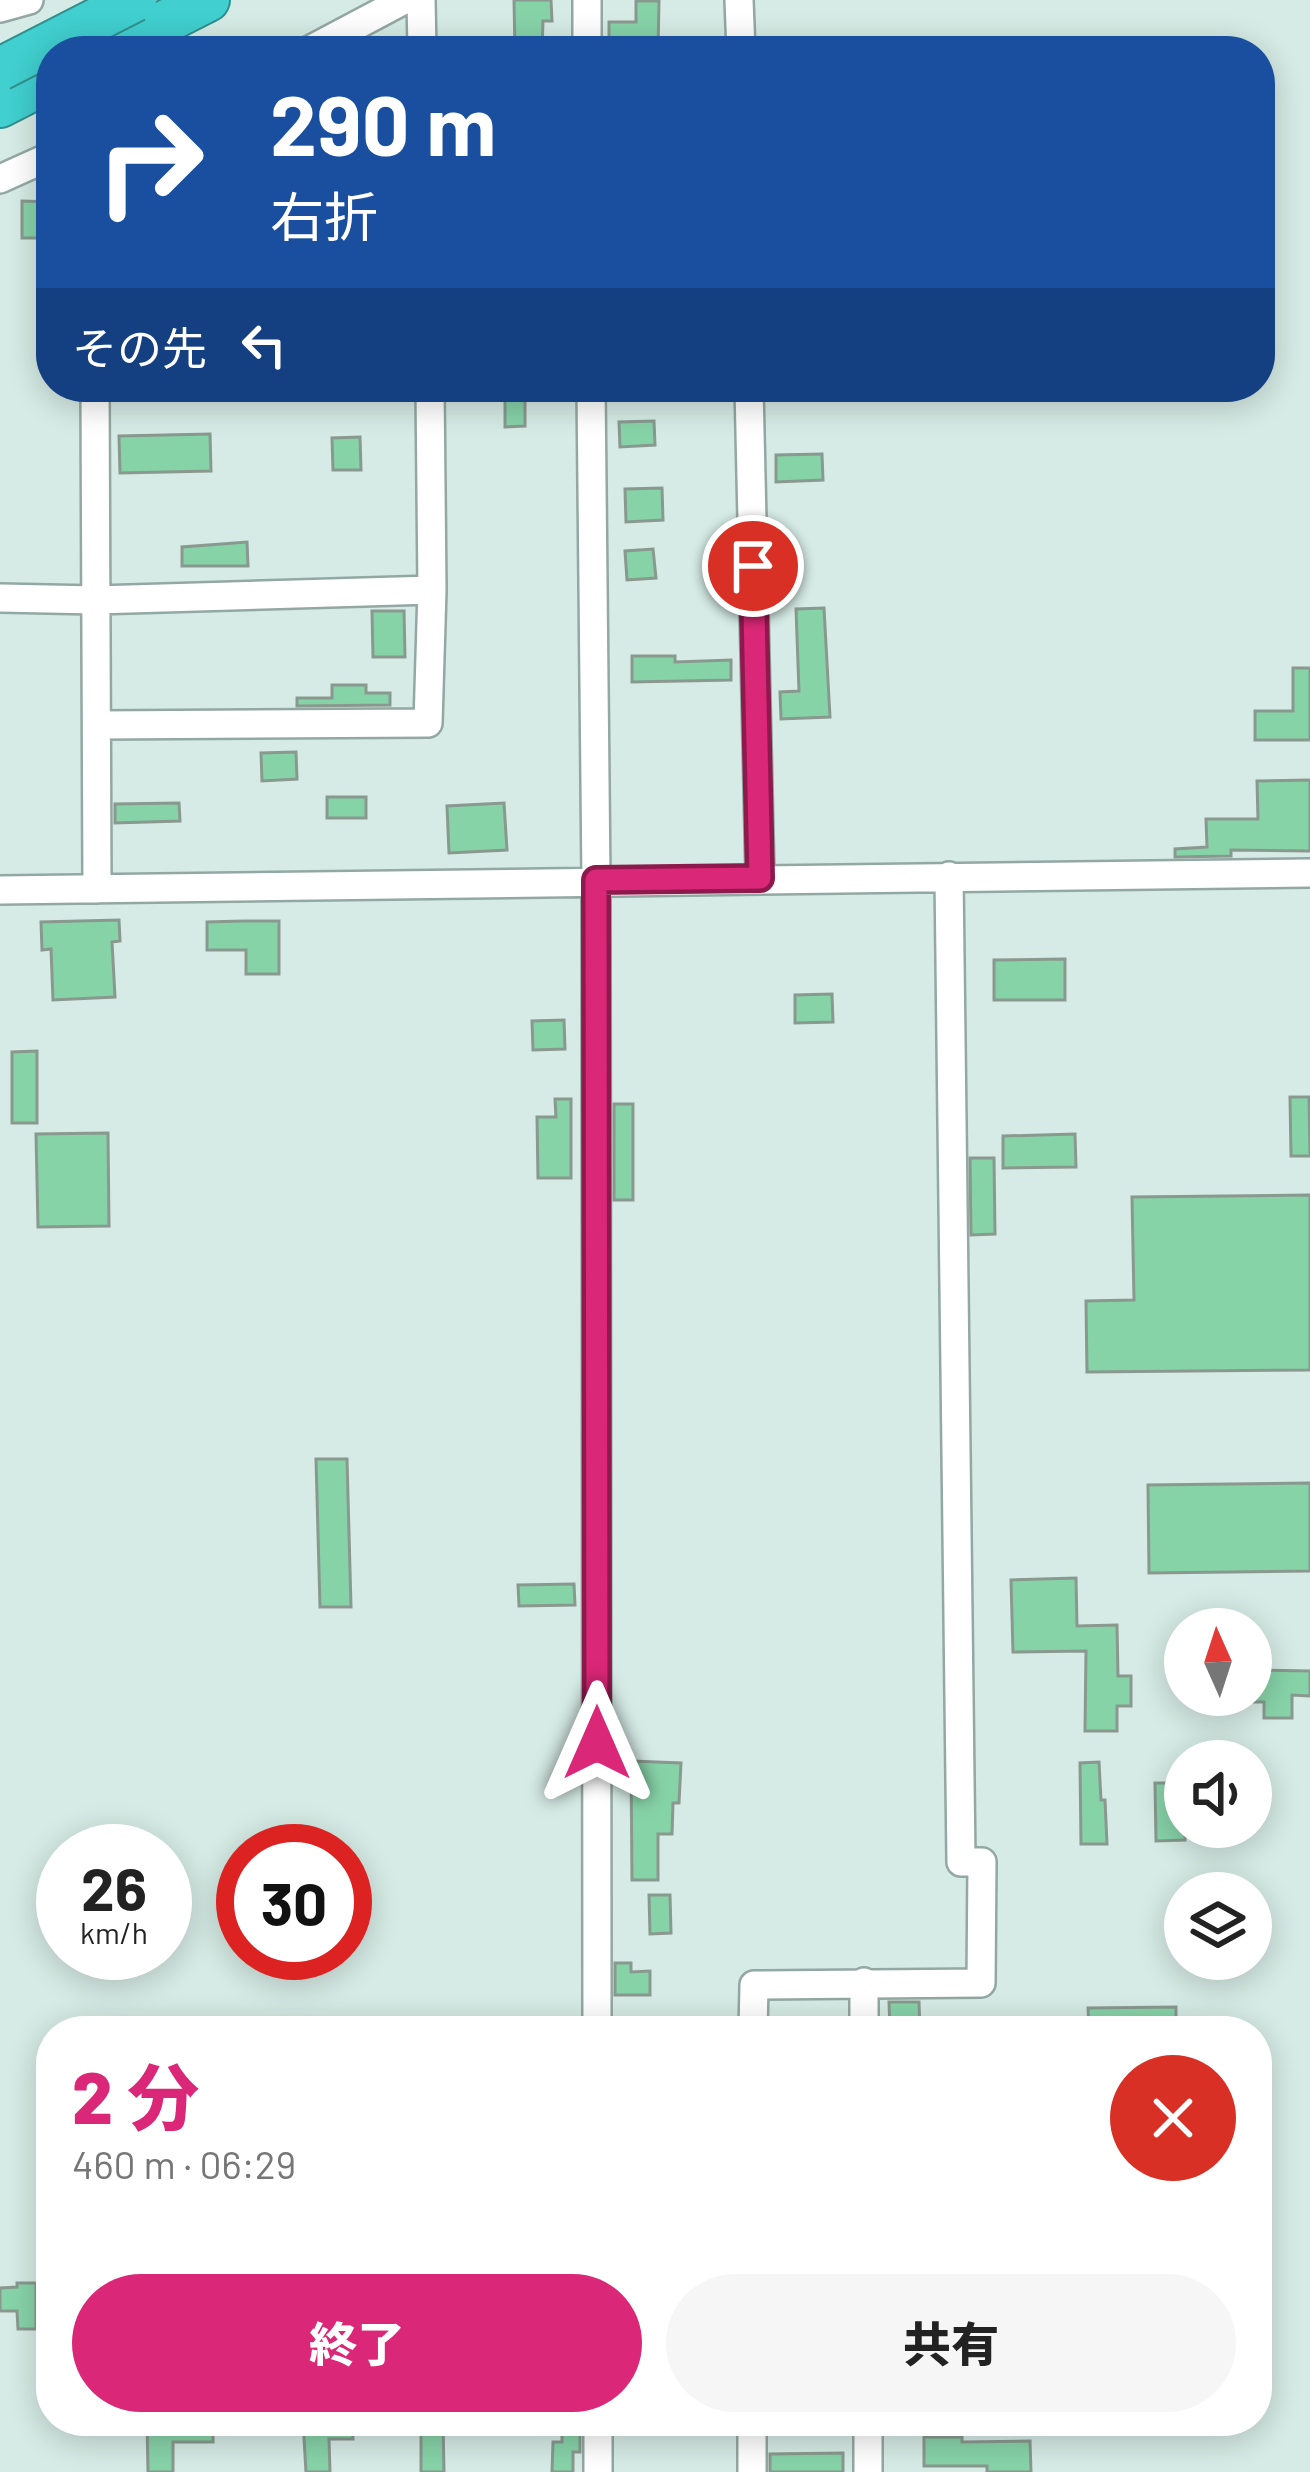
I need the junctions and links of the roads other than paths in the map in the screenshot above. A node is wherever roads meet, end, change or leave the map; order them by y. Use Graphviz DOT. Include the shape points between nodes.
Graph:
graph roads {
  1 [pos="29,0"];
  2 [pos="94,0"];
  3 [pos="135,0"];
  4 [pos="208,0"];
  5 [pos="404,0"];
  6 [pos="421,0"];
  7 [pos="587,0"];
  8 [pos="739,0"];
  9 [pos="0,8"];
  10 [pos="64,36"];
  11 [pos="94,36"];
  12 [pos="137,36"];
  13 [pos="336,36"];
  14 [pos="422,36"];
  15 [pos="587,36"];
  16 [pos="740,36"];
  17 [pos="36,50"];
  18 [pos="0,68"];
  19 [pos="36,88"];
  20 [pos="0,106"];
  21 [pos="36,163"];
  22 [pos="0,179"];
  23 [pos="95,402"];
  24 [pos="430,402"];
  25 [pos="591,402"];
  26 [pos="748,402"];
  27 [pos="432,590"];
  28 [pos="0,598"];
  29 [pos="96,600"];
  30 [pos="99,724"];
  31 [pos="1310,873"];
  32 [pos="949,876"];
  33 [pos="760,878"];
  34 [pos="596,880"];
  35 [pos="98,889"];
  36 [pos="0,890"];
  37 [pos="864,1982"];
  38 [pos="597,2016"];
  39 [pos="753,2016"];
  40 [pos="864,2016"];
  41 [pos="598,2436"];
  42 [pos="752,2436"];
  43 [pos="868,2436"];
  44 [pos="598,2472"];
  45 [pos="752,2472"];
  46 [pos="868,2472"];
  1 -- 9 [label="street"];
  2 -- 11 [label="street"];
  3 -- 10 [label="highway, bridge"];
  4 -- 12 [label="highway"];
  5 -- 13 [label="street"];
  6 -- 14 [label="street"];
  7 -- 15 [label="street"];
  8 -- 16 [label="street"];
  17 -- 18 [label="highway, bridge"];
  19 -- 20 [label="highway"];
  21 -- 22 [label="street"];
  23 -- 29 [label="street"];
  24 -- 27 [label="street"];
  25 -- 34 [label="street"];
  26 -- 33 [label="street"];
  27 -- 29 [label="street"];
  27 -- 30 [label="street" via="428,723"];
  28 -- 29 [label="street"];
  29 -- 30 [label="street"];
  30 -- 35 [label="street"];
  31 -- 32 [label="street"];
  32 -- 33 [label="street"];
  32 -- 37 [label="street" via="961,1862 982,1862 981,1984"];
  33 -- 34 [label="street"];
  34 -- 35 [label="street"];
  34 -- 38 [label="street"];
  35 -- 36 [label="street"];
  37 -- 39 [label="street" via="754,1984"];
  37 -- 40 [label="street"];
  41 -- 44 [label="street"];
  42 -- 45 [label="street"];
  43 -- 46 [label="street"];
}
